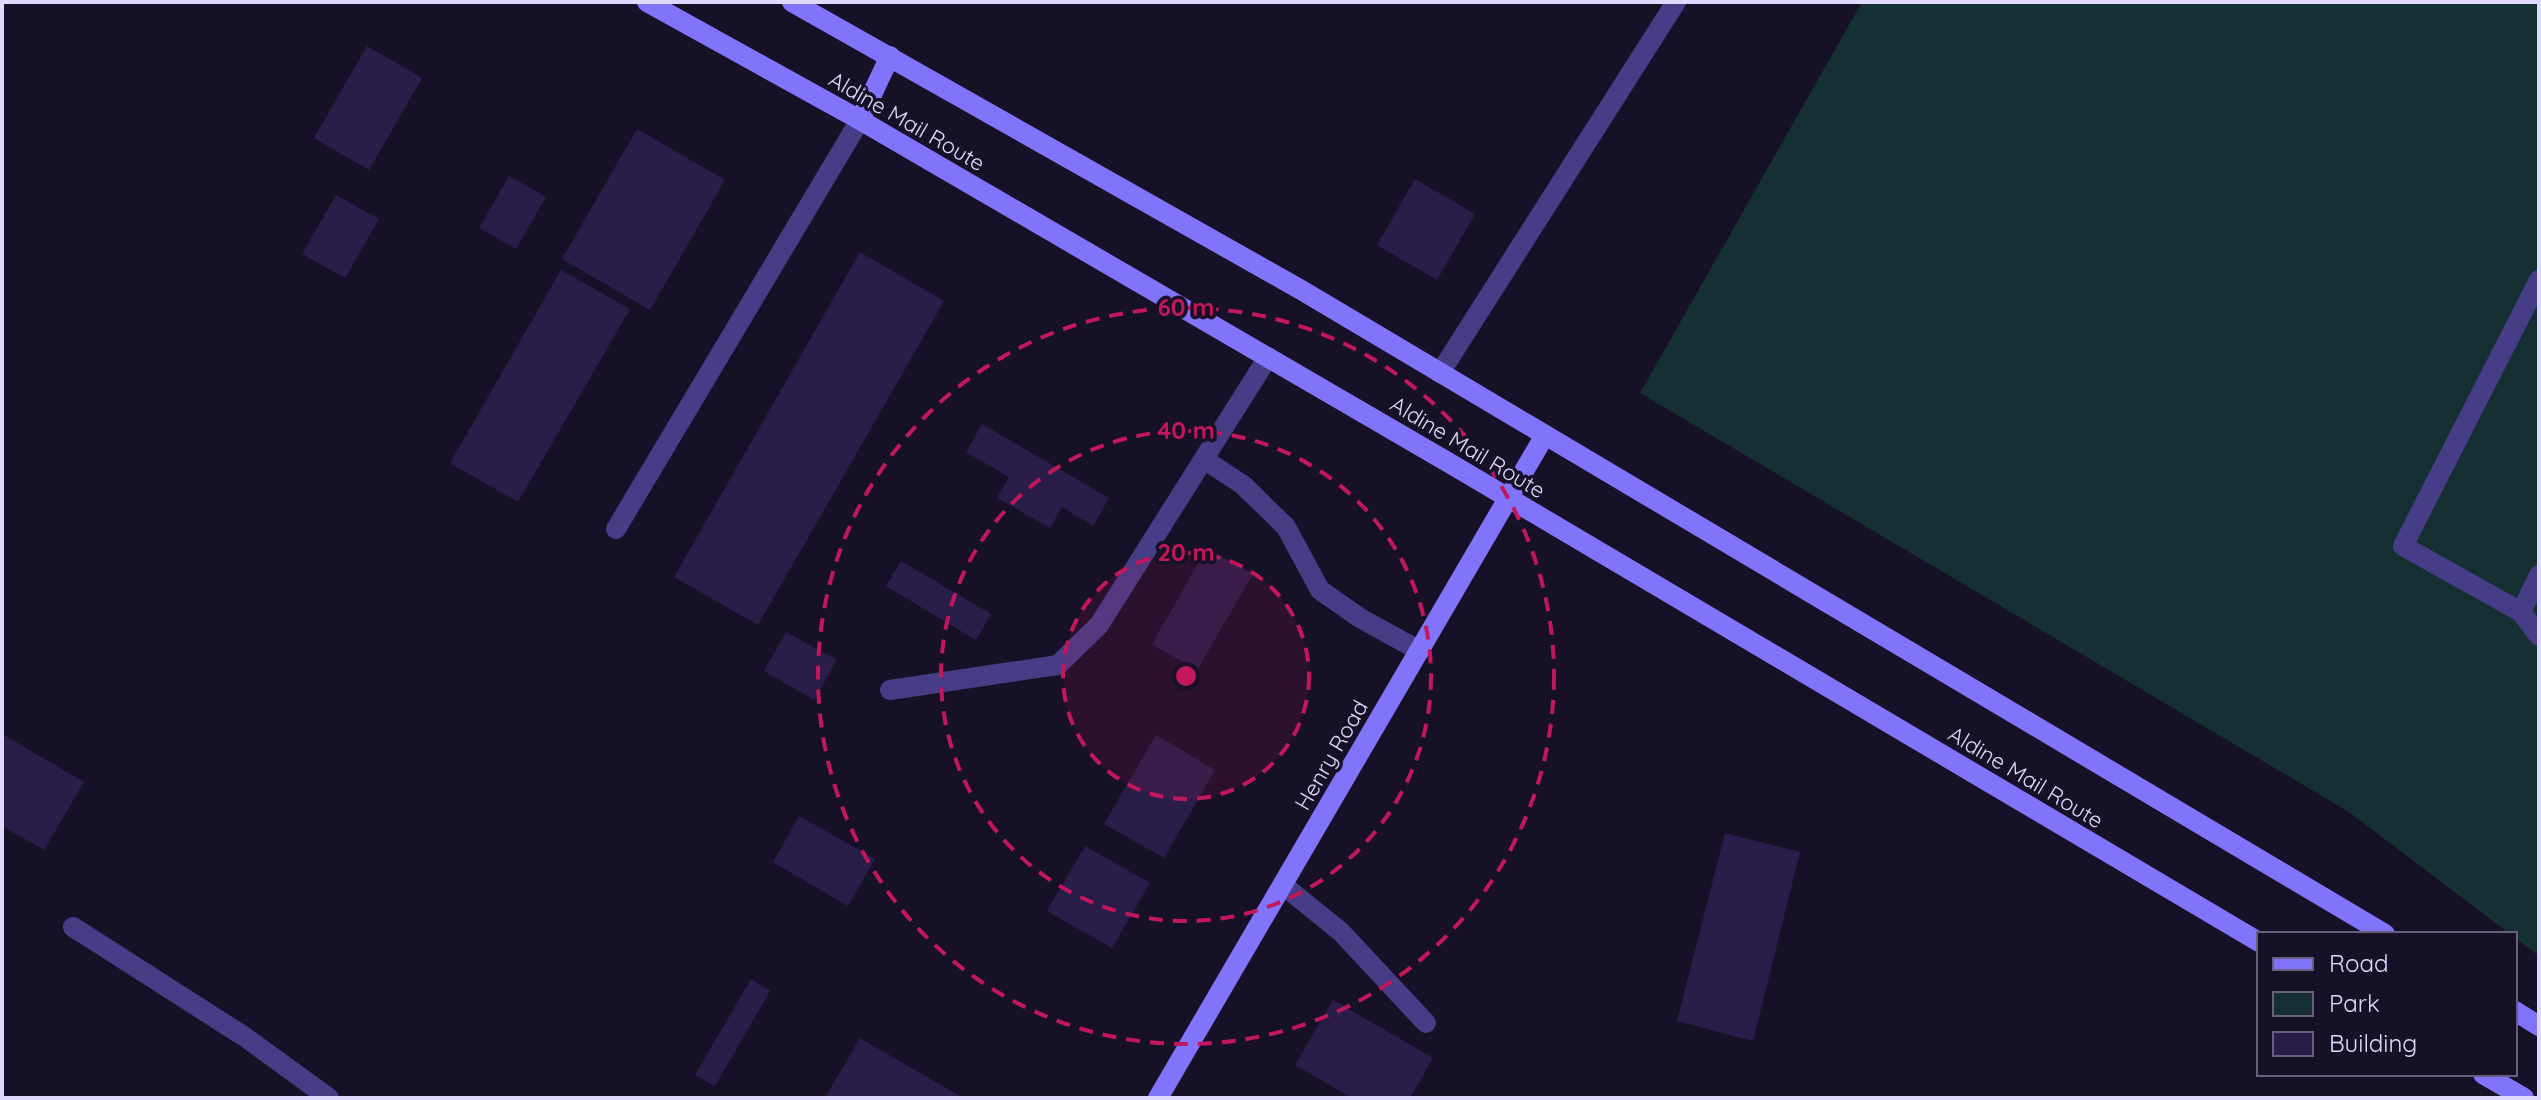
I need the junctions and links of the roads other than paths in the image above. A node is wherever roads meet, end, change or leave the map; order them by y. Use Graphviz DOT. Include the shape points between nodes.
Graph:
graph roads {
  1 [pos="647,2"];
  2 [pos="792,2"];
  3 [pos="1676,2"];
  4 [pos="890,56"];
  5 [pos="860,120"];
  6 [pos="2539,280"];
  7 [pos="1268,357"];
  8 [pos="1440,373"];
  9 [pos="1545,435"];
  10 [pos="1205,460"];
  11 [pos="1508,499"];
  12 [pos="616,529"];
  13 [pos="2539,575"];
  14 [pos="2521,612"];
  15 [pos="2539,636"];
  16 [pos="1420,651"];
  17 [pos="890,690"];
  18 [pos="1283,885"];
  19 [pos="73,927"];
  20 [pos="2382,932"];
  21 [pos="2257,941"];
  22 [pos="2517,1012"];
  23 [pos="1426,1023"];
  24 [pos="2539,1026"];
  25 [pos="2486,1076"];
  26 [pos="329,1098"];
  27 [pos="1158,1098"];
  28 [pos="2524,1098"];
  1 -- 5 [label="main road, Aldine Mail Route"];
  2 -- 4 [label="main road"];
  3 -- 8 [label="lane"];
  4 -- 5 [label="main road"];
  4 -- 8 [label="main road"];
  5 -- 7 [label="main road, Aldine Mail Route"];
  5 -- 12 [label="lane"];
  6 -- 14 [label="lane" via="2403,546"];
  7 -- 10 [label="lane"];
  7 -- 11 [label="main road, Aldine Mail Route"];
  8 -- 9 [label="main road"];
  9 -- 11 [label="main road, Henry Road"];
  9 -- 20 [label="main road"];
  10 -- 16 [label="lane" via="1243,485 1286,527 1320,590"];
  10 -- 17 [label="lane" via="1099,625 1058,665"];
  11 -- 16 [label="main road, Henry Road"];
  11 -- 21 [label="main road, Aldine Mail Route"];
  13 -- 14 [label="lane"];
  14 -- 15 [label="lane"];
  16 -- 18 [label="main road, Henry Road"];
  18 -- 23 [label="lane" via="1341,932"];
  18 -- 27 [label="main road, Henry Road"];
  19 -- 26 [label="lane" via="245,1037"];
  22 -- 24 [label="main road"];
  25 -- 28 [label="main road"];
}
